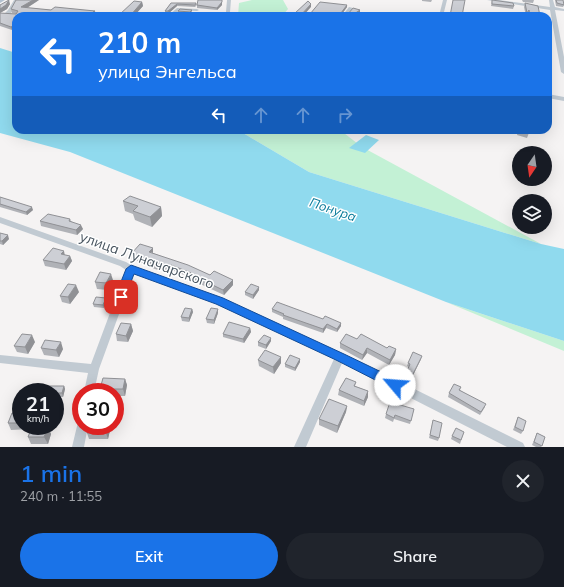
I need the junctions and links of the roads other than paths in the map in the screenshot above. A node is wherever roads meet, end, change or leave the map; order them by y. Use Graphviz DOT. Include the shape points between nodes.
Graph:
graph roads {
  1 [pos="16,0"];
  2 [pos="229,0"];
  3 [pos="445,0"];
  4 [pos="489,0"];
  5 [pos="551,0"];
  6 [pos="351,8"];
  7 [pos="553,9"];
  8 [pos="197,10"];
  9 [pos="564,10"];
  10 [pos="175,12"];
  11 [pos="228,12"];
  12 [pos="348,12"];
  13 [pos="442,12"];
  14 [pos="2,15"];
  15 [pos="12,16"];
  16 [pos="564,72"];
  17 [pos="552,97"];
  18 [pos="564,99"];
  19 [pos="0,220"];
  20 [pos="131,269"];
  21 [pos="340,357"];
  22 [pos="0,359"];
  23 [pos="94,369"];
  24 [pos="91,383"];
  25 [pos="80,435"];
  26 [pos="78,447"];
  27 [pos="300,447"];
  28 [pos="519,447"];
  1 -- 14 [label="street" via="10,11"];
  2 -- 11 [label="street"];
  3 -- 13 [label="street"];
  4 -- 7 [label="street"];
  5 -- 7 [label="street"];
  6 -- 12 [label="street"];
  7 -- 9 [label="street"];
  7 -- 16 [label="street"];
  8 -- 10 [label="street" via="179,9"];
  14 -- 15 [label="street"];
  17 -- 18 [label="street"];
  19 -- 20 [label="street, улица Луначарского" via="124,264"];
  20 -- 21 [label="street, улица Луначарского" via="220,301"];
  20 -- 23 [label="street"];
  21 -- 27 [label="street"];
  21 -- 28 [label="street, улица Луначарского"];
  22 -- 23 [label="street"];
  23 -- 24 [label="street"];
  25 -- 26 [label="street"];
}
